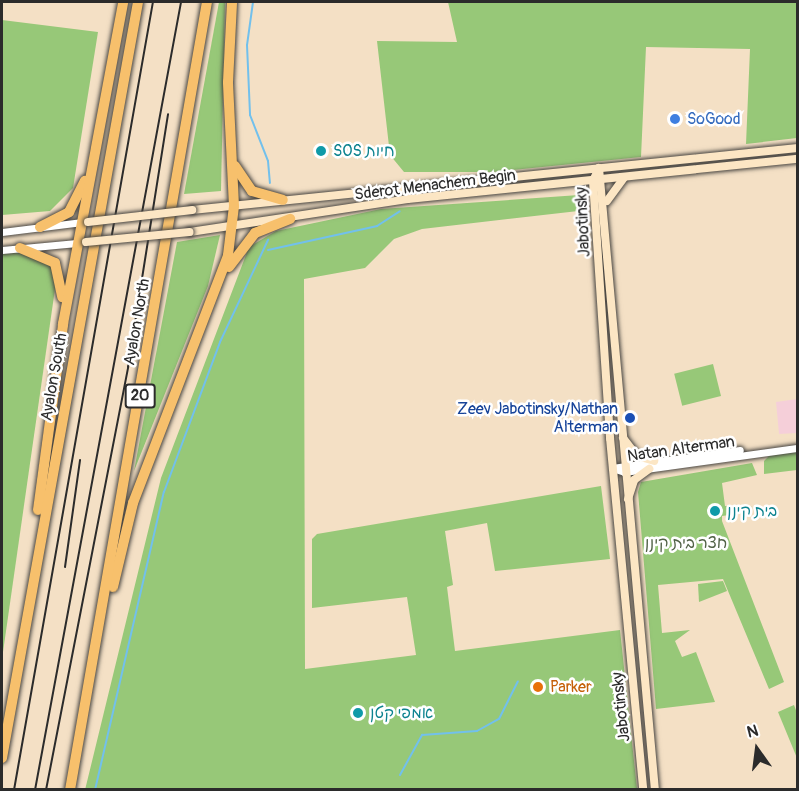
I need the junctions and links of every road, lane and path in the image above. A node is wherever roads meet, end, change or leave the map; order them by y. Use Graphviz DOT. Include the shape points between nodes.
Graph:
graph roads {
  1 [pos="123,2"];
  2 [pos="138,2"];
  3 [pos="207,2"];
  4 [pos="232,2"];
  5 [pos="798,148"];
  6 [pos="233,159"];
  7 [pos="798,159"];
  8 [pos="599,168"];
  9 [pos="90,170"];
  10 [pos="627,178"];
  11 [pos="604,180"];
  12 [pos="593,181"];
  13 [pos="567,183"];
  14 [pos="283,200"];
  15 [pos="234,206"];
  16 [pos="595,209"];
  17 [pos="606,209"];
  18 [pos="290,219"];
  19 [pos="85,222"];
  20 [pos="40,227"];
  21 [pos="232,227"];
  22 [pos="2,232"];
  23 [pos="81,242"];
  24 [pos="20,248"];
  25 [pos="2,250"];
  26 [pos="222,278"];
  27 [pos="63,324"];
  28 [pos="620,430"];
  29 [pos="798,446"];
  30 [pos="654,460"];
  31 [pos="612,468"];
  32 [pos="624,468"];
  33 [pos="649,468"];
  34 [pos="626,509"];
  35 [pos="19,648"];
  36 [pos="77,749"];
  37 [pos="2,758"];
  38 [pos="70,789"];
  39 [pos="643,789"];
  40 [pos="655,789"];
  1 -- 9 [label="highway"];
  2 -- 35 [label="highway, Ayalon South"];
  3 -- 36 [label="highway, Ayalon North / 20"];
  4 -- 6 [label="highway" via="228,82"];
  5 -- 8 [label="main road, Sderot Menachem Begin"];
  6 -- 14 [label="highway" via="247,187"];
  6 -- 15 [label="highway"];
  7 -- 10 [label="main road, Sderot Menachem Begin"];
  8 -- 11 [label="main road, Jabotinsky"];
  8 -- 12 [label="main road, Jabotinsky"];
  8 -- 14 [label="main road, Sderot Menachem Begin"];
  9 -- 19 [label="highway"];
  9 -- 20 [label="highway" via="69,212"];
  10 -- 11 [label="main road, Sderot Menachem Begin"];
  10 -- 17 [label="main road" via="611,189"];
  11 -- 12 [label="main road, Sderot Menachem Begin"];
  11 -- 17 [label="main road, Jabotinsky"];
  12 -- 13 [label="main road, Sderot Menachem Begin"];
  12 -- 16 [label="main road, Jabotinsky"];
  13 -- 16 [label="main road" via="586,189"];
  13 -- 18 [label="main road, Sderot Menachem Begin" via="408,199"];
  14 -- 15 [label="main road, Sderot Menachem Begin"];
  15 -- 19 [label="main road, Sderot Menachem Begin, bridge"];
  15 -- 21 [label="highway"];
  16 -- 31 [label="main road, Jabotinsky"];
  17 -- 28 [label="main road, Jabotinsky"];
  18 -- 21 [label="main road, Sderot Menachem Begin"];
  18 -- 26 [label="highway" via="250,237"];
  19 -- 20 [label="street"];
  19 -- 23 [label="highway"];
  20 -- 22 [label="street"];
  21 -- 23 [label="main road, Sderot Menachem Begin, bridge"];
  21 -- 26 [label="highway"];
  23 -- 24 [label="street"];
  23 -- 27 [label="highway"];
  24 -- 25 [label="street"];
  24 -- 27 [label="highway" via="46,256 59,268"];
  26 -- 36 [label="highway" via="133,503"];
  27 -- 35 [label="highway"];
  28 -- 30 [label="main road" via="633,452"];
  28 -- 32 [label="main road, Jabotinsky"];
  29 -- 30 [label="street, Natan Alterman"];
  29 -- 33 [label="street, Natan Alterman"];
  30 -- 32 [label="street, Natan Alterman"];
  31 -- 32 [label="street, Natan Alterman"];
  31 -- 39 [label="main road, Jabotinsky"];
  32 -- 33 [label="street, Natan Alterman"];
  32 -- 34 [label="main road, Jabotinsky"];
  33 -- 34 [label="main road" via="632,484"];
  34 -- 40 [label="main road, Jabotinsky"];
  35 -- 37 [label="highway, Ayalon South"];
  36 -- 38 [label="highway, Ayalon North / 20"];
}
